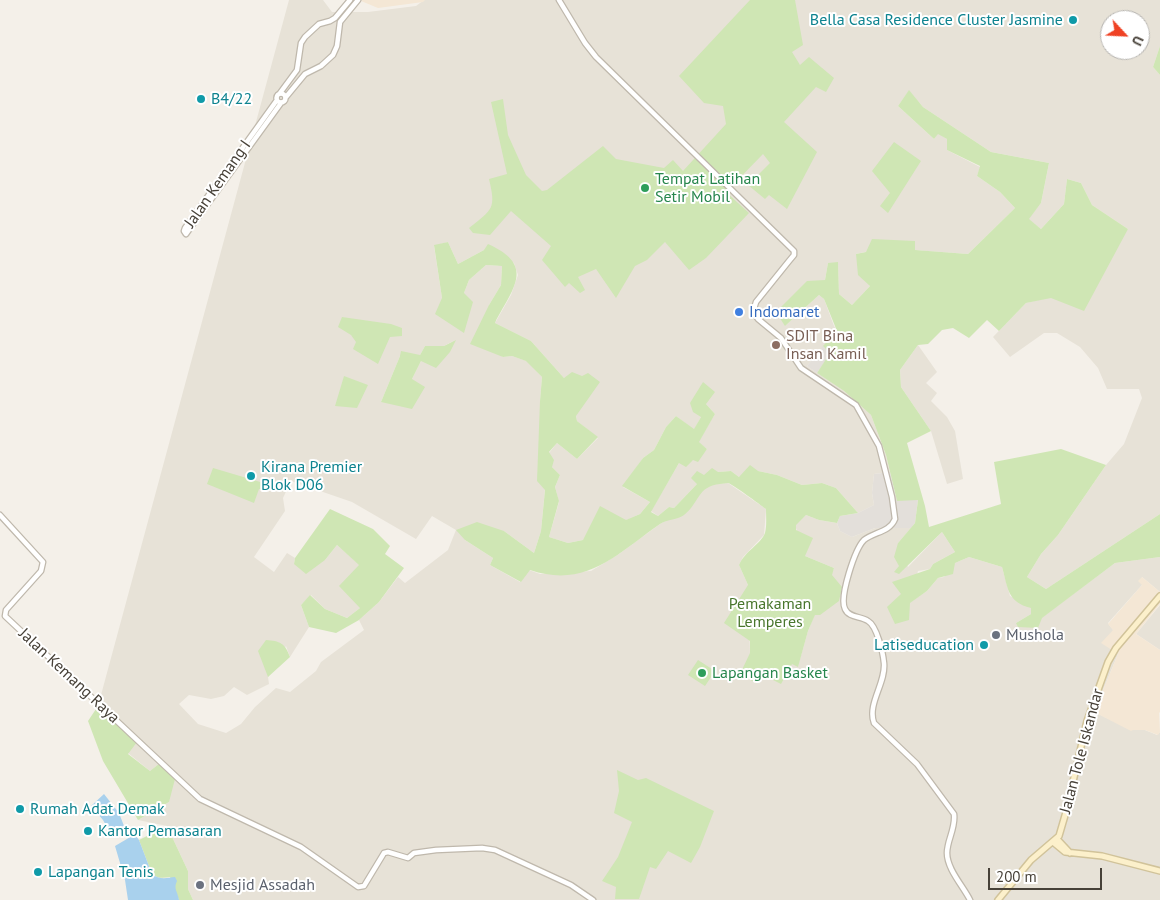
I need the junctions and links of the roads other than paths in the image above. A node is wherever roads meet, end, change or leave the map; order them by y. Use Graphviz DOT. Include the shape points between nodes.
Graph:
graph roads {
  1 [pos="559,0"];
  2 [pos="349,1"];
  3 [pos="355,2"];
  4 [pos="330,21"];
  5 [pos="339,29"];
  6 [pos="297,70"];
  7 [pos="305,74"];
  8 [pos="280,94"];
  9 [pos="286,97"];
  10 [pos="279,101"];
  11 [pos="0,515"];
  12 [pos="1160,596"];
  13 [pos="1055,841"];
  14 [pos="1160,870"];
  15 [pos="593,900"];
  16 [pos="970,900"];
  17 [pos="998,900"];
  1 -- 16 [label="street" via="596,57 793,250 794,255 756,302 754,313 781,338 802,368 856,405 879,446 896,518 891,526 867,538 860,546 844,591 844,606 850,615 870,622 876,631 884,668 874,709 874,723 917,764 954,814 947,857"];
  2 -- 4 [label="street"];
  3 -- 5 [label="street" via="340,22"];
  4 -- 5 [label="street"];
  4 -- 6 [label="street" via="319,24 304,37"];
  5 -- 7 [label="street" via="333,55"];
  6 -- 7 [label="street"];
  6 -- 8 [label="street"];
  7 -- 9 [label="street"];
  8 -- 9 [label="street"];
  8 -- 10 [label="street" via="277,96"];
  9 -- 10 [label="street" via="284,102"];
  10 -- 10 [label="street, Jalan Kemang I" via="186,234 185,228"];
  11 -- 15 [label="street, Jalan Kemang Raya" via="43,562 41,571 6,610 5,616 200,799 301,846 358,887 364,886 384,853 408,858 414,853 482,848 504,853 571,885"];
  12 -- 13 [label="main road, Jalan Tole Iskandar" via="1114,650 1108,662 1088,716 1066,812"];
  13 -- 14 [label="main road" via="1063,851 1070,853 1102,856"];
  13 -- 17 [label="main road" via="1031,860"];
}
